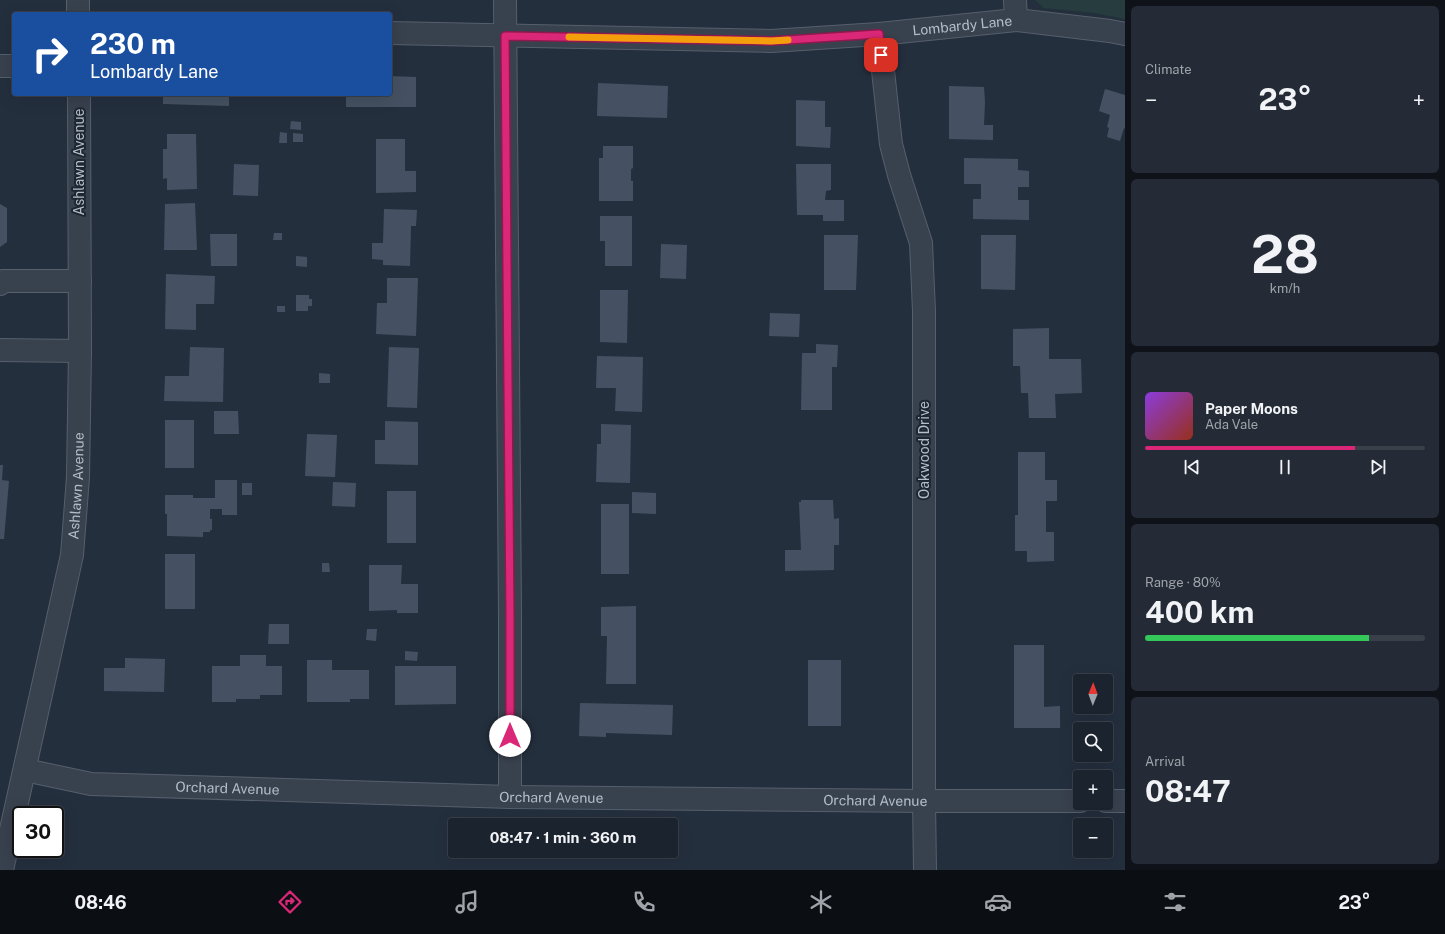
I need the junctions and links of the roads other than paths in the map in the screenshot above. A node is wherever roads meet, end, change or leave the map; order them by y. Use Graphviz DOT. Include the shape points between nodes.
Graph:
graph roads {
  1 [pos="78,0"];
  2 [pos="505,0"];
  3 [pos="1015,10"];
  4 [pos="78,12"];
  5 [pos="392,33"];
  6 [pos="879,34"];
  7 [pos="1125,34"];
  8 [pos="505,36"];
  9 [pos="0,66"];
  10 [pos="12,66"];
  11 [pos="79,96"];
  12 [pos="80,281"];
  13 [pos="0,284"];
  14 [pos="0,350"];
  15 [pos="80,351"];
  16 [pos="24,770"];
  17 [pos="510,797"];
  18 [pos="1073,801"];
  19 [pos="1113,801"];
  20 [pos="1125,801"];
  21 [pos="924,802"];
  22 [pos="2,870"];
  23 [pos="925,870"];
  1 -- 4 [label="street"];
  2 -- 8 [label="street"];
  3 -- 6 [label="street, Lombardy Lane"];
  3 -- 7 [label="street, Lombardy Lane"];
  5 -- 8 [label="street, Lombardy Lane"];
  6 -- 8 [label="street, Lombardy Lane" via="771,41"];
  6 -- 21 [label="street, Oakwood Drive" via="892,144 921,243 924,311"];
  8 -- 17 [label="street"];
  9 -- 10 [label="street"];
  11 -- 12 [label="street, Ashlawn Avenue"];
  12 -- 13 [label="street" via="3,281"];
  12 -- 15 [label="street, Ashlawn Avenue"];
  14 -- 15 [label="street"];
  15 -- 16 [label="street, Ashlawn Avenue" via="78,476 72,555"];
  16 -- 17 [label="street, Orchard Avenue" via="91,784"];
  16 -- 22 [label="street, Ashlawn Avenue"];
  17 -- 21 [label="street, Orchard Avenue"];
  18 -- 21 [label="street, Orchard Avenue"];
  19 -- 20 [label="street"];
  21 -- 23 [label="street, Oakwood Drive"];
}
